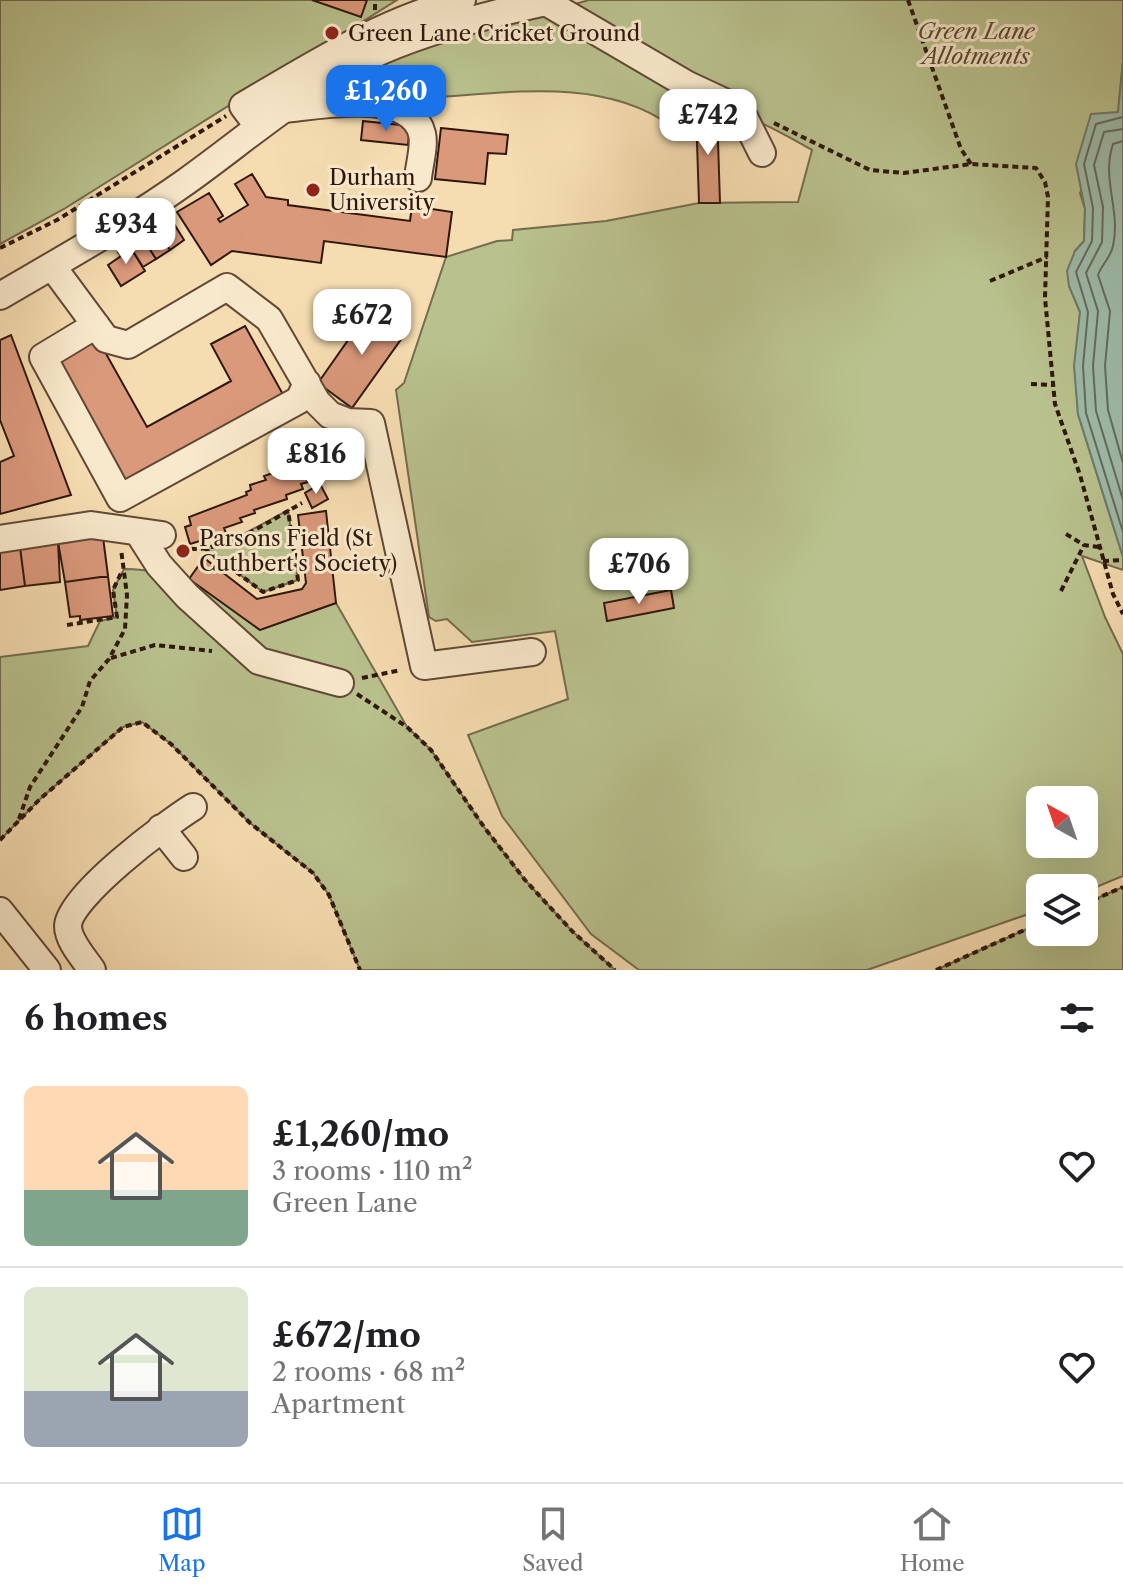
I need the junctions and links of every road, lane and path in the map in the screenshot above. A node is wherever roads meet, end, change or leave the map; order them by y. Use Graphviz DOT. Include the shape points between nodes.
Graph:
graph roads {
  1 [pos="462,0"];
  2 [pos="908,0"];
  3 [pos="551,1"];
  4 [pos="427,22"];
  5 [pos="280,110"];
  6 [pos="251,116"];
  7 [pos="768,120"];
  8 [pos="762,153"];
  9 [pos="971,164"];
  10 [pos="418,178"];
  11 [pos="0,248"];
  12 [pos="1047,257"];
  13 [pos="52,266"];
  14 [pos="990,281"];
  15 [pos="0,296"];
  16 [pos="96,325"];
  17 [pos="307,383"];
  18 [pos="1031,384"];
  19 [pos="1054,385"];
  20 [pos="302,503"];
  21 [pos="288,510"];
  22 [pos="139,532"];
  23 [pos="1066,534"];
  24 [pos="0,539"];
  25 [pos="1084,545"];
  26 [pos="1099,547"];
  27 [pos="204,548"];
  28 [pos="1123,560"];
  29 [pos="1103,561"];
  30 [pos="124,569"];
  31 [pos="1061,591"];
  32 [pos="1123,614"];
  33 [pos="67,625"];
  34 [pos="532,652"];
  35 [pos="220,653"];
  36 [pos="109,659"];
  37 [pos="424,666"];
  38 [pos="340,683"];
  39 [pos="193,807"];
  40 [pos="161,828"];
  41 [pos="0,840"];
  42 [pos="184,857"];
  43 [pos="1123,887"];
  44 [pos="1098,898"];
  45 [pos="0,911"];
  46 [pos="1026,929"];
  47 [pos="47,970"];
  48 [pos="92,970"];
  49 [pos="615,970"];
  50 [pos="936,970"];
  1 -- 4 [label="street"];
  2 -- 9 [label="path"];
  3 -- 4 [label="street"];
  3 -- 8 [label="street" via="686,84 735,107"];
  4 -- 5 [label="street"];
  4 -- 6 [label="street" via="369,34"];
  5 -- 6 [label="street"];
  5 -- 10 [label="street" via="373,103 398,108 412,117 422,134"];
  6 -- 11 [label="path"];
  6 -- 13 [label="street" via="186,181"];
  7 -- 9 [label="path" via="870,170 904,173"];
  9 -- 12 [label="path" via="1036,168 1048,197"];
  12 -- 14 [label="path"];
  12 -- 19 [label="path" via="1045,298"];
  13 -- 15 [label="street"];
  13 -- 16 [label="street"];
  16 -- 17 [label="street" via="106,339 128,345 227,287 269,319"];
  16 -- 17 [label="street" via="43,357 120,498 299,400"];
  17 -- 37 [label="street" via="330,415 371,423"];
  18 -- 19 [label="path"];
  19 -- 26 [label="path" via="1055,404"];
  20 -- 21 [label="path"];
  21 -- 27 [label="path"];
  21 -- 27 [label="path" via="298,580 263,592"];
  22 -- 24 [label="street" via="91,525"];
  22 -- 27 [label="path" via="184,548"];
  22 -- 30 [label="path"];
  22 -- 38 [label="street" via="187,596 259,661"];
  23 -- 25 [label="path"];
  25 -- 26 [label="path"];
  25 -- 31 [label="path"];
  26 -- 29 [label="path"];
  28 -- 29 [label="path"];
  29 -- 32 [label="path"];
  30 -- 33 [label="path" via="113,590 117,617"];
  30 -- 36 [label="path" via="125,629"];
  34 -- 37 [label="street"];
  35 -- 36 [label="path" via="155,645"];
  36 -- 41 [label="path" via="90,681 82,707 30,787 19,821"];
  37 -- 38 [label="path"];
  38 -- 49 [label="path" via="407,727 431,750 525,880"];
  39 -- 40 [label="street"];
  40 -- 42 [label="street"];
  40 -- 48 [label="street" via="122,858 68,924"];
  43 -- 44 [label="path"];
  45 -- 47 [label="street"];
  46 -- 50 [label="path"];
}
